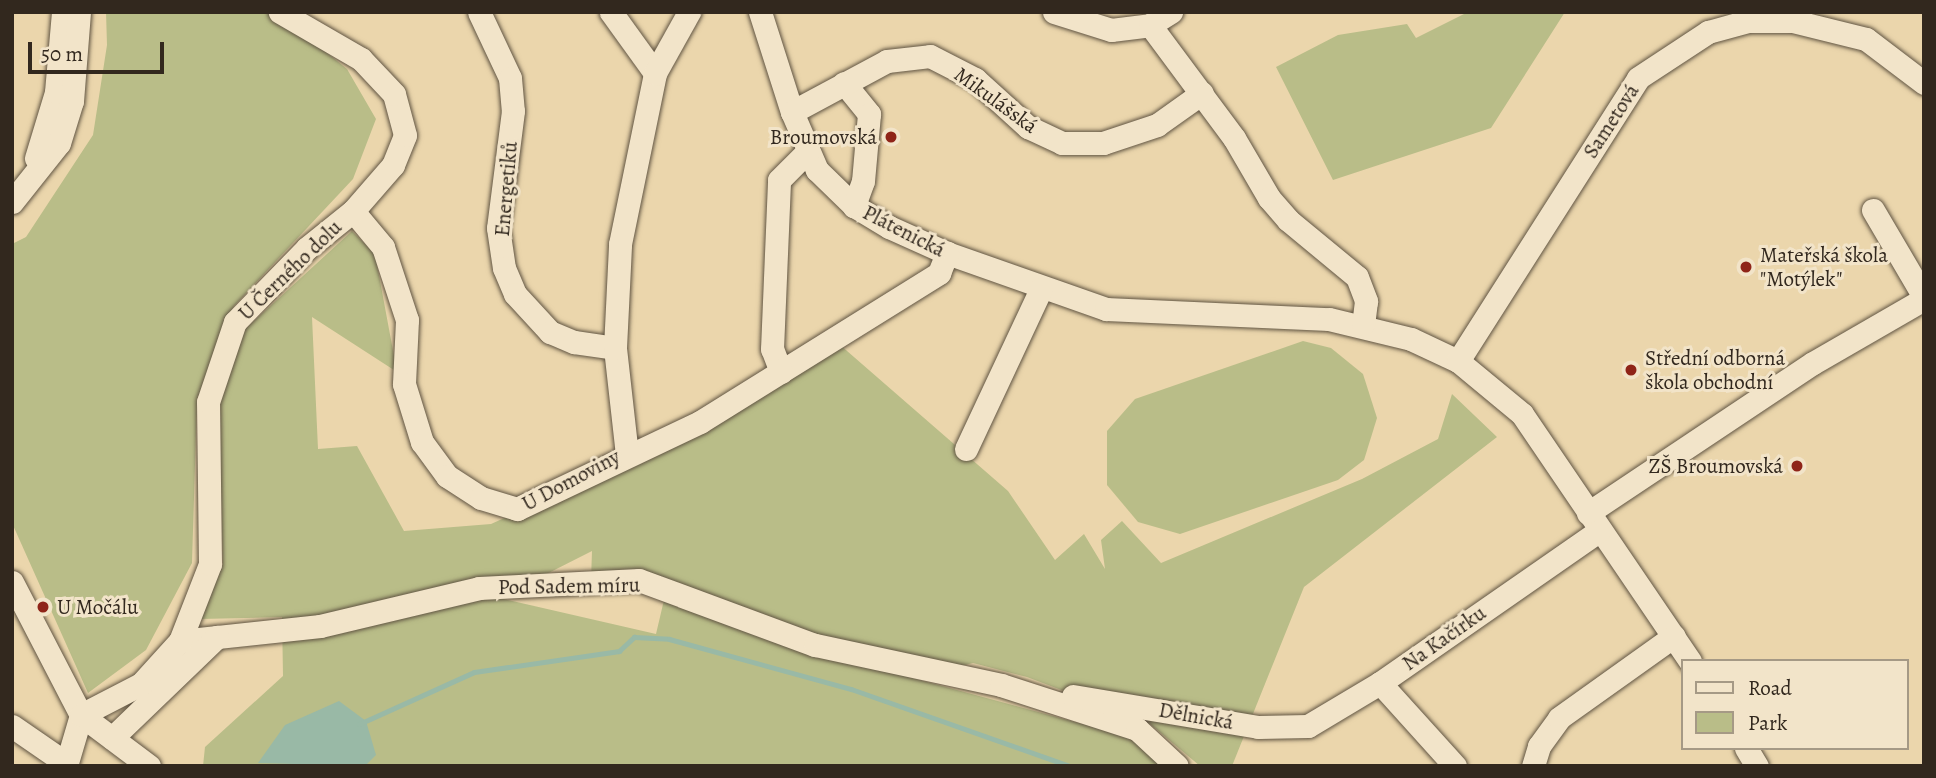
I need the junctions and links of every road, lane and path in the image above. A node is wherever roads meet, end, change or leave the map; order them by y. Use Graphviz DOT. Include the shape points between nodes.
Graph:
graph roads {
  1 [pos="64,12"];
  2 [pos="79,12"];
  3 [pos="279,12"];
  4 [pos="479,12"];
  5 [pos="611,12"];
  6 [pos="689,12"];
  7 [pos="760,12"];
  8 [pos="1054,12"];
  9 [pos="1171,12"];
  10 [pos="1150,25"];
  11 [pos="656,73"];
  12 [pos="844,83"];
  13 [pos="1924,83"];
  14 [pos="1202,93"];
  15 [pos="792,113"];
  16 [pos="807,152"];
  17 [pos="19,194"];
  18 [pos="854,205"];
  19 [pos="1873,209"];
  20 [pos="353,211"];
  21 [pos="947,253"];
  22 [pos="1041,289"];
  23 [pos="1924,298"];
  24 [pos="1363,324"];
  25 [pos="615,348"];
  26 [pos="1458,361"];
  27 [pos="781,372"];
  28 [pos="966,449"];
  29 [pos="626,455"];
  30 [pos="1593,522"];
  31 [pos="12,582"];
  32 [pos="1674,636"];
  33 [pos="217,637"];
  34 [pos="180,641"];
  35 [pos="1689,659"];
  36 [pos="1380,682"];
  37 [pos="1001,685"];
  38 [pos="81,715"];
  39 [pos="12,726"];
  40 [pos="112,738"];
  41 [pos="1747,750"];
  42 [pos="66,765"];
  43 [pos="149,766"];
  44 [pos="1177,766"];
  45 [pos="1455,766"];
  46 [pos="1533,766"];
  47 [pos="1757,766"];
  1 -- 17 [label="street" via="56,92"];
  2 -- 17 [label="street" via="72,101 59,143"];
  3 -- 20 [label="street, U Černého dolu" via="360,58 394,94 405,135 393,165"];
  4 -- 25 [label="street, Energetiků" via="510,78 513,111 498,228 508,277 531,316 551,332 574,342"];
  5 -- 11 [label="street"];
  6 -- 11 [label="street, U Domoviny"];
  7 -- 15 [label="street, Plátenická"];
  8 -- 10 [label="street" via="1111,30"];
  9 -- 10 [label="street"];
  10 -- 14 [label="street"];
  11 -- 25 [label="street, U Domoviny" via="620,244"];
  12 -- 14 [label="street, Mikulášská" via="887,61 930,56 975,79 1028,127 1062,143 1103,143 1157,125"];
  12 -- 15 [label="street, Mikulášská"];
  12 -- 18 [label="street" via="869,114 863,181"];
  13 -- 26 [label="street, Sametová" via="1866,39 1793,21 1748,22 1708,32 1638,78"];
  14 -- 24 [label="street" via="1269,198 1288,220 1357,277 1366,300"];
  15 -- 16 [label="street, Plátenická"];
  16 -- 18 [label="street, Plátenická" via="817,170"];
  16 -- 27 [label="street" via="779,180 772,349"];
  18 -- 21 [label="street, Plátenická"];
  19 -- 23 [label="street"];
  20 -- 29 [label="street, U Domoviny" via="383,247 407,320 404,384 422,442 447,476 481,498 517,509"];
  20 -- 34 [label="street, U Černého dolu" via="307,247 235,322 208,402 210,564"];
  21 -- 22 [label="street, Plátenická"];
  21 -- 27 [label="street" via="939,273"];
  22 -- 24 [label="street, Plátenická" via="1106,309 1288,314"];
  22 -- 28 [label="street"];
  23 -- 30 [label="street" via="1813,363"];
  24 -- 26 [label="street"];
  25 -- 29 [label="street, U Domoviny"];
  26 -- 30 [label="street" via="1522,414"];
  27 -- 29 [label="street" via="699,422"];
  30 -- 32 [label="street"];
  30 -- 36 [label="street, Na Kačírku"];
  31 -- 38 [label="street"];
  32 -- 35 [label="street"];
  32 -- 46 [label="street" via="1559,718 1539,746"];
  33 -- 34 [label="street, Pod Sadem míru"];
  33 -- 37 [label="street, Pod Sadem míru" via="320,626 479,588 639,580 815,645"];
  33 -- 40 [label="street"];
  34 -- 38 [label="street" via="141,684"];
  36 -- 37 [label="street, Dělnická" via="1308,726 1271,727"];
  36 -- 45 [label="street, Na Kačírku"];
  37 -- 44 [label="street, Pod Sadem míru" via="1137,729"];
  38 -- 40 [label="street"];
  38 -- 42 [label="street"];
  39 -- 42 [label="street"];
  40 -- 43 [label="street"];
  41 -- 47 [label="street"];
}
